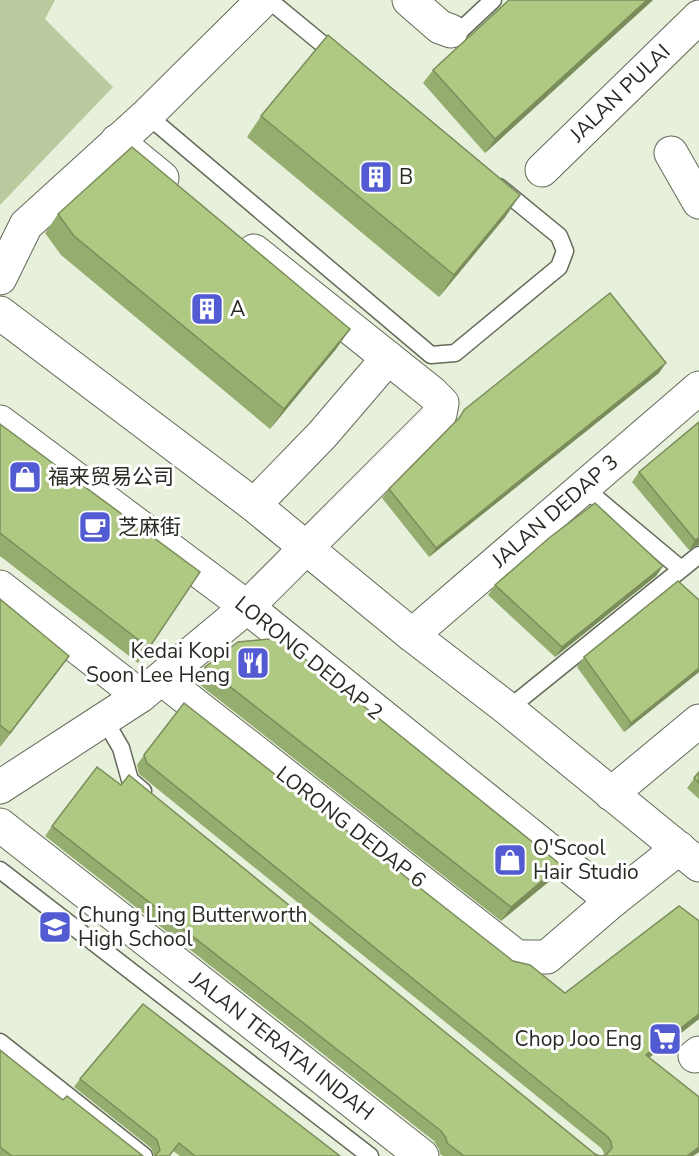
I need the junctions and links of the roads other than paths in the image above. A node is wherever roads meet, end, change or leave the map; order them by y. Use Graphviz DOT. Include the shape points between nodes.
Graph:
graph roads {
  1 [pos="263,0"];
  2 [pos="269,0"];
  3 [pos="409,0"];
  4 [pos="493,0"];
  5 [pos="699,17"];
  6 [pos="451,31"];
  7 [pos="351,66"];
  8 [pos="147,114"];
  9 [pos="117,141"];
  10 [pos="671,153"];
  11 [pos="542,170"];
  12 [pos="487,177"];
  13 [pos="188,200"];
  14 [pos="699,202"];
  15 [pos="233,235"];
  16 [pos="0,278"];
  17 [pos="0,313"];
  18 [pos="388,358"];
  19 [pos="699,388"];
  20 [pos="0,422"];
  21 [pos="583,487"];
  22 [pos="255,505"];
  23 [pos="304,548"];
  24 [pos="699,555"];
  25 [pos="681,570"];
  26 [pos="0,587"];
  27 [pos="247,607"];
  28 [pos="412,636"];
  29 [pos="151,687"];
  30 [pos="508,709"];
  31 [pos="104,719"];
  32 [pos="699,721"];
  33 [pos="0,787"];
  34 [pos="611,795"];
  35 [pos="158,803"];
  36 [pos="0,825"];
  37 [pos="689,857"];
  38 [pos="0,870"];
  39 [pos="612,902"];
  40 [pos="0,1042"];
  41 [pos="144,1156"];
  42 [pos="370,1156"];
  43 [pos="422,1156"];
  1 -- 8 [label="street"];
  2 -- 7 [label="lane"];
  3 -- 6 [label="street" via="440,27"];
  4 -- 6 [label="lane" via="462,29"];
  5 -- 11 [label="street, JALAN PULAI"];
  8 -- 9 [label="street"];
  8 -- 12 [label="lane" via="431,355 455,353 559,267 565,251 559,236"];
  9 -- 13 [label="street"];
  9 -- 16 [label="street" via="26,225"];
  10 -- 14 [label="street"];
  15 -- 18 [label="street"];
  17 -- 22 [label="street"];
  18 -- 22 [label="street"];
  18 -- 23 [label="street" via="442,403 441,414"];
  19 -- 21 [label="street, JALAN DEDAP 3"];
  20 -- 27 [label="street, LORONG DEDAP 2"];
  21 -- 25 [label="lane"];
  21 -- 28 [label="street, JALAN DEDAP 3"];
  22 -- 23 [label="street"];
  23 -- 27 [label="street"];
  23 -- 28 [label="street"];
  24 -- 25 [label="lane"];
  25 -- 30 [label="lane"];
  26 -- 29 [label="street, LORONG DEDAP 6"];
  27 -- 29 [label="street"];
  27 -- 39 [label="street, LORONG DEDAP 2"];
  28 -- 30 [label="street"];
  29 -- 31 [label="street"];
  29 -- 39 [label="street, LORONG DEDAP 6" via="517,957 547,957"];
  30 -- 34 [label="street"];
  31 -- 33 [label="street"];
  31 -- 35 [label="lane" via="121,748 130,780"];
  32 -- 34 [label="street"];
  34 -- 37 [label="street"];
  36 -- 43 [label="street, JALAN TERATAI INDAH"];
  37 -- 39 [label="street"];
  38 -- 42 [label="lane"];
  40 -- 41 [label="lane"];
}
